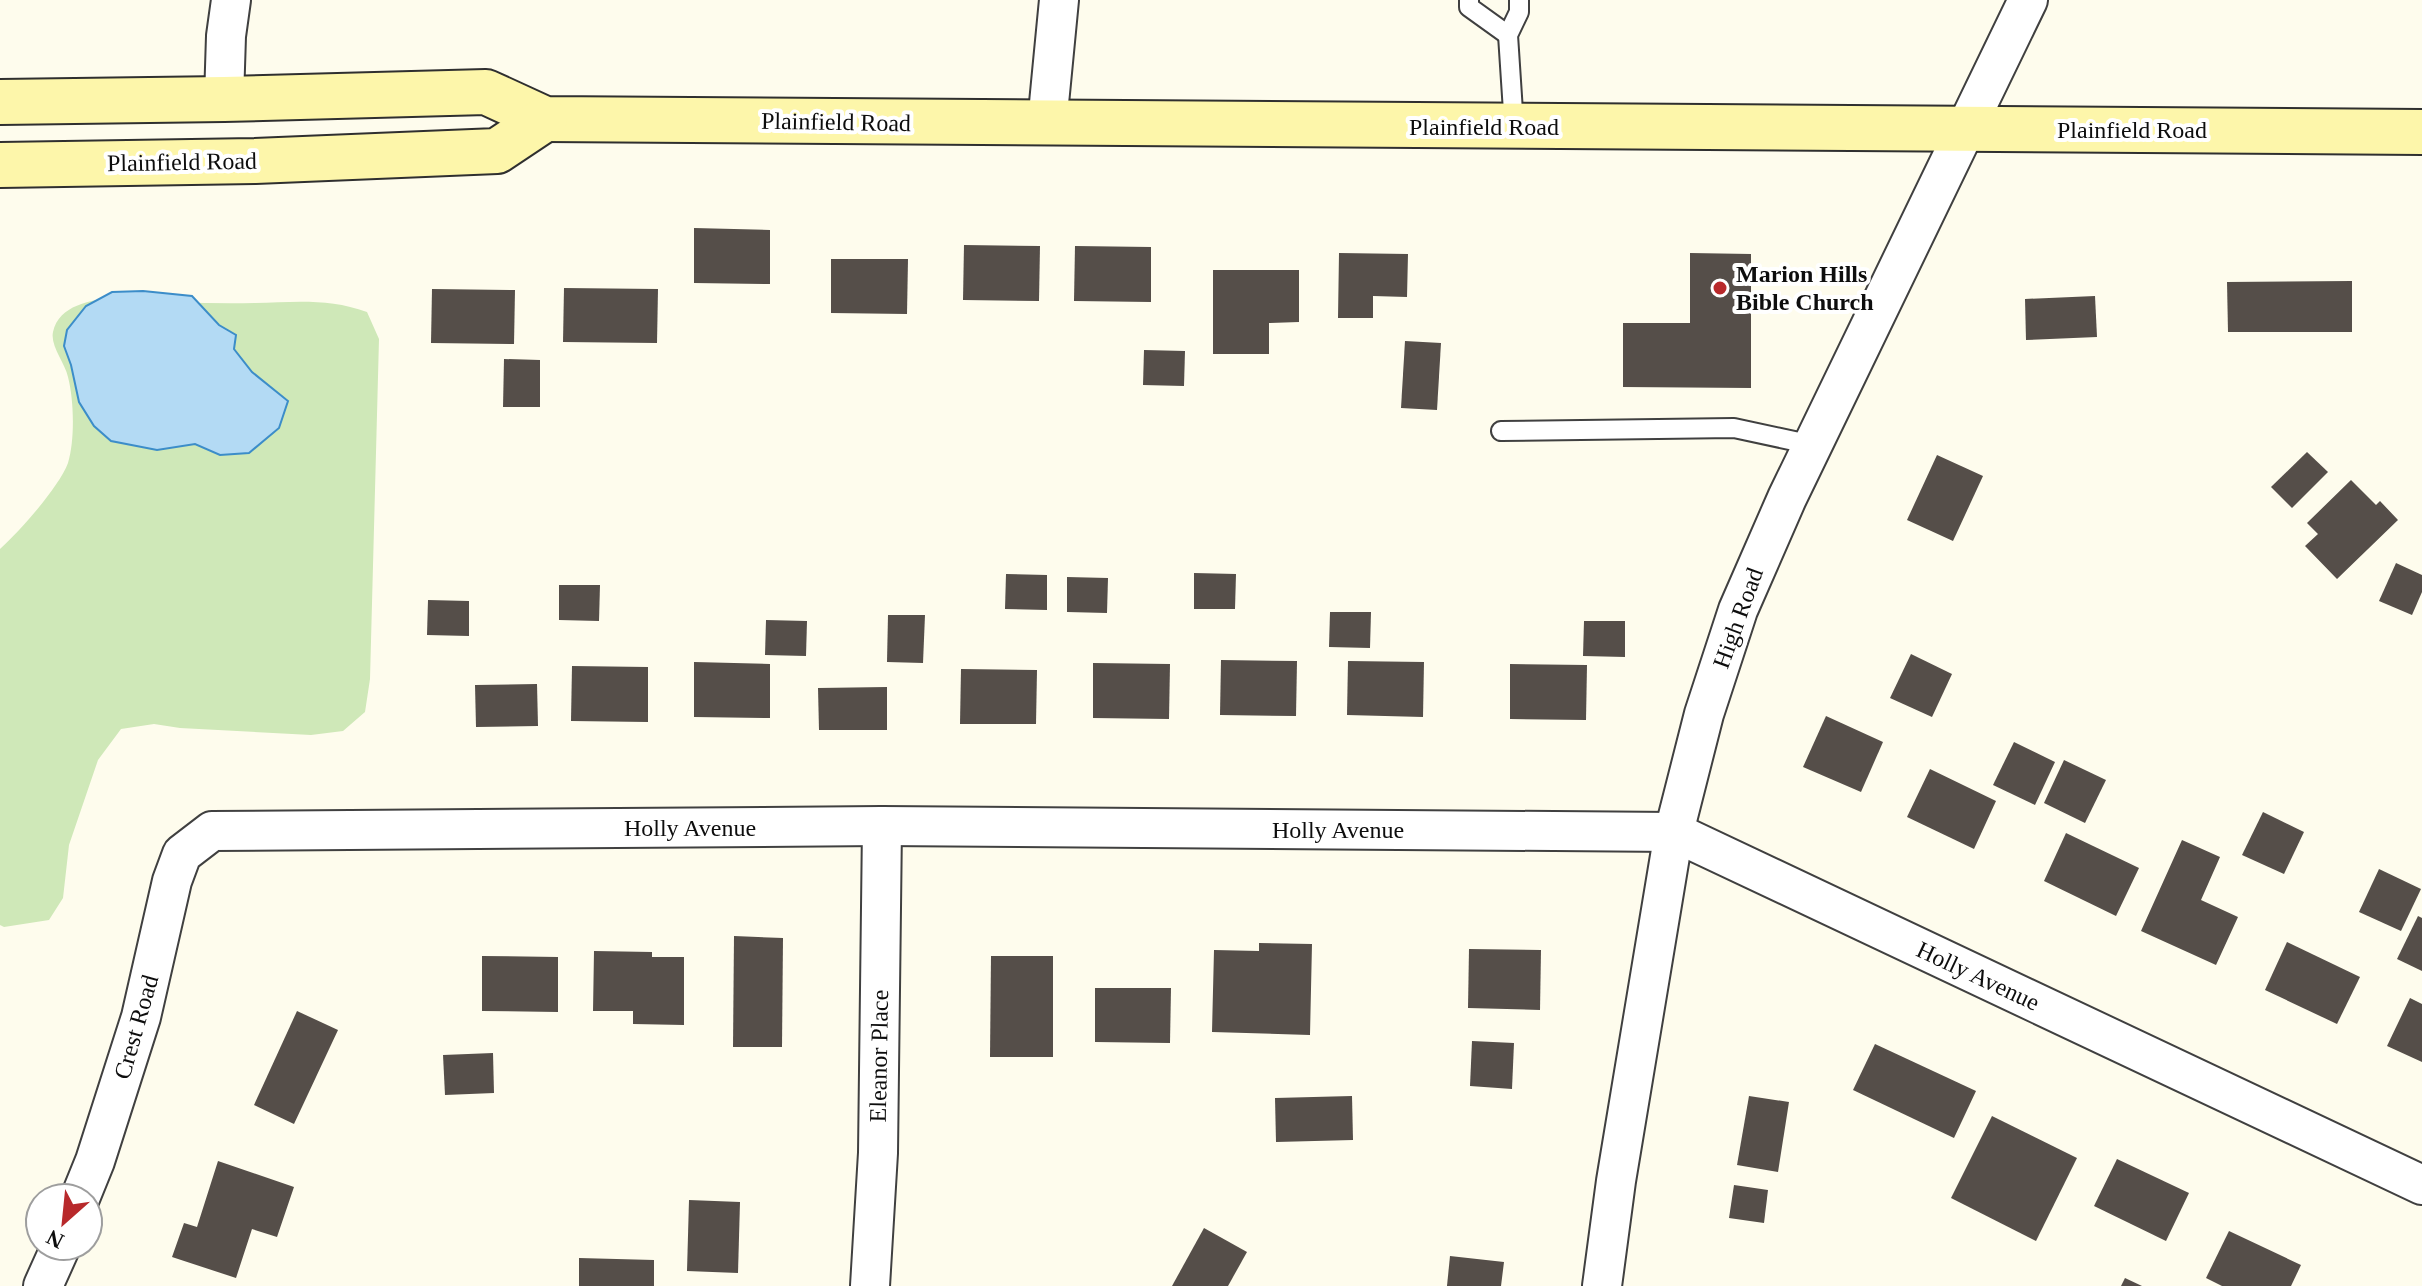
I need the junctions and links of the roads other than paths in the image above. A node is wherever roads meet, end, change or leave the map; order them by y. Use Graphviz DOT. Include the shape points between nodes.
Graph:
graph roads {
  1 [pos="231,0"];
  2 [pos="1059,0"];
  3 [pos="1469,0"];
  4 [pos="1519,0"];
  5 [pos="2028,0"];
  6 [pos="1508,35"];
  7 [pos="224,99"];
  8 [pos="0,102"];
  9 [pos="545,119"];
  10 [pos="1047,124"];
  11 [pos="1514,127"];
  12 [pos="1967,130"];
  13 [pos="2422,132"];
  14 [pos="0,165"];
  15 [pos="1501,431"];
  16 [pos="1813,445"];
  17 [pos="882,826"];
  18 [pos="1674,832"];
  19 [pos="182,854"];
  20 [pos="86,1182"];
  21 [pos="2422,1185"];
  22 [pos="54,1262"];
  23 [pos="43,1286"];
  24 [pos="870,1286"];
  25 [pos="1602,1286"];
  1 -- 7 [label="street"];
  2 -- 10 [label="street"];
  3 -- 6 [label="lane" via="1469,7"];
  4 -- 6 [label="lane"];
  5 -- 12 [label="street, High Road"];
  6 -- 11 [label="lane"];
  7 -- 8 [label="main road, Plainfield Road"];
  7 -- 9 [label="main road, Plainfield Road" via="486,92"];
  9 -- 10 [label="main road, Plainfield Road"];
  9 -- 14 [label="main road, Plainfield Road" via="497,151"];
  10 -- 11 [label="main road, Plainfield Road"];
  11 -- 12 [label="main road, Plainfield Road"];
  12 -- 13 [label="main road, Plainfield Road"];
  12 -- 16 [label="street, High Road"];
  15 -- 16 [label="lane" via="1734,428"];
  16 -- 18 [label="street, High Road" via="1738,610"];
  17 -- 18 [label="street, Holly Avenue"];
  17 -- 19 [label="street, Holly Avenue" via="212,831"];
  17 -- 24 [label="street, Eleanor Place" via="878,1153"];
  18 -- 21 [label="street, Holly Avenue"];
  18 -- 25 [label="street, High Road"];
  19 -- 20 [label="street, Crest Road" via="141,1017"];
  22 -- 23 [label="street"];
}
